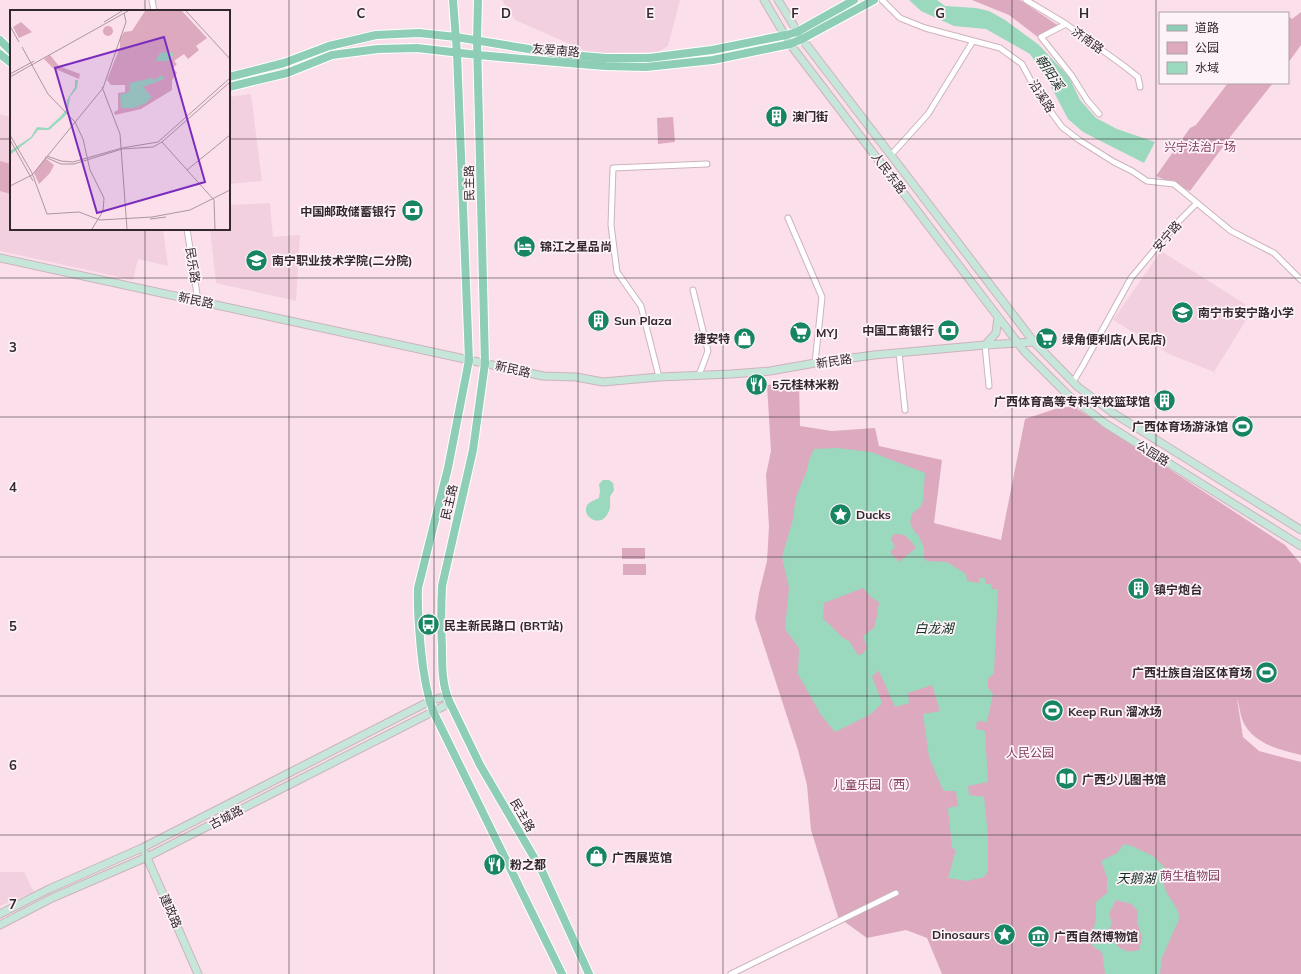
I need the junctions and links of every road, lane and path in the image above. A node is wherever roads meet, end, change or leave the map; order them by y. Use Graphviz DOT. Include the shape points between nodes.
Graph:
graph roads {
  1 [pos="152,0"];
  2 [pos="453,0"];
  3 [pos="478,0"];
  4 [pos="764,0"];
  5 [pos="778,0"];
  6 [pos="854,0"];
  7 [pos="874,0"];
  8 [pos="882,0"];
  9 [pos="1026,0"];
  10 [pos="154,10"];
  11 [pos="1066,24"];
  12 [pos="797,32"];
  13 [pos="786,35"];
  14 [pos="456,37"];
  15 [pos="0,40"];
  16 [pos="802,40"];
  17 [pos="477,41"];
  18 [pos="973,41"];
  19 [pos="790,44"];
  20 [pos="10,50"];
  21 [pos="457,52"];
  22 [pos="0,54"];
  23 [pos="478,56"];
  24 [pos="10,61"];
  25 [pos="230,77"];
  26 [pos="230,87"];
  27 [pos="1140,87"];
  28 [pos="1099,114"];
  29 [pos="891,155"];
  30 [pos="707,164"];
  31 [pos="1197,203"];
  32 [pos="788,218"];
  33 [pos="187,230"];
  34 [pos="0,258"];
  35 [pos="1301,280"];
  36 [pos="692,290"];
  37 [pos="198,300"];
  38 [pos="998,317"];
  39 [pos="1034,342"];
  40 [pos="1018,343"];
  41 [pos="985,345"];
  42 [pos="899,353"];
  43 [pos="469,360"];
  44 [pos="485,363"];
  45 [pos="815,363"];
  46 [pos="699,375"];
  47 [pos="660,377"];
  48 [pos="1073,382"];
  49 [pos="989,386"];
  50 [pos="905,410"];
  51 [pos="1301,530"];
  52 [pos="1301,546"];
  53 [pos="448,699"];
  54 [pos="430,701"];
  55 [pos="433,711"];
  56 [pos="142,848"];
  57 [pos="147,858"];
  58 [pos="896,894"];
  59 [pos="0,914"];
  60 [pos="0,925"];
  61 [pos="198,974"];
  62 [pos="562,974"];
  63 [pos="589,974"];
  64 [pos="731,974"];
  1 -- 10 [label="street"];
  2 -- 14 [label="main road, 民主路"];
  3 -- 17 [label="main road, 民主路"];
  4 -- 13 [label="main road, 人民东路"];
  5 -- 12 [label="main road, 人民东路"];
  6 -- 12 [label="main road, 友爱南路"];
  7 -- 16 [label="main road, 友爱南路"];
  8 -- 18 [label="street, 沿溪路" via="900,18 925,28"];
  9 -- 11 [label="street, 济南路"];
  11 -- 27 [label="street, 济南路" via="1138,77"];
  11 -- 28 [label="street" via="1041,37"];
  12 -- 13 [label="main road, 友爱南路"];
  12 -- 16 [label="main road, 人民东路"];
  13 -- 17 [label="main road, 友爱南路" via="712,50 649,58 559,54"];
  13 -- 19 [label="main road, 人民东路"];
  14 -- 17 [label="main road, 友爱南路"];
  14 -- 21 [label="main road, 民主路"];
  14 -- 25 [label="main road, 友爱南路" via="419,33 376,35 329,46 284,63"];
  15 -- 20 [label="main road"];
  16 -- 19 [label="main road, 友爱南路"];
  16 -- 29 [label="main road, 人民东路"];
  17 -- 23 [label="main road, 民主路"];
  18 -- 29 [label="street" via="928,114"];
  18 -- 31 [label="street, 沿溪路" via="1000,48 1022,64 1038,94 1062,127 1079,140 1147,181 1174,184"];
  19 -- 23 [label="main road, 友爱南路" via="713,60 646,67"];
  19 -- 38 [label="main road, 人民东路"];
  21 -- 23 [label="main road, 友爱南路"];
  21 -- 26 [label="main road, 友爱南路" via="417,48 378,49 332,56 287,73"];
  21 -- 43 [label="main road, 民主路"];
  22 -- 24 [label="main road"];
  23 -- 44 [label="main road, 民主路"];
  29 -- 39 [label="main road, 人民东路"];
  30 -- 47 [label="street" via="613,168 611,225 617,272 642,306"];
  31 -- 35 [label="street" via="1231,231 1274,253"];
  31 -- 48 [label="street, 安宁路" via="1131,278"];
  32 -- 45 [label="street" via="822,297"];
  33 -- 37 [label="street, 民乐路"];
  34 -- 37 [label="main road, 新民路"];
  36 -- 46 [label="street" via="708,350"];
  37 -- 43 [label="main road, 新民路"];
  38 -- 40 [label="main road, 人民东路"];
  38 -- 41 [label="main road" via="996,333"];
  39 -- 40 [label="main road, 新民路"];
  39 -- 48 [label="main road, 公园路"];
  40 -- 41 [label="main road, 新民路"];
  40 -- 52 [label="main road, 公园路" via="1069,396 1106,424"];
  41 -- 42 [label="main road, 新民路"];
  41 -- 49 [label="street"];
  42 -- 45 [label="main road, 新民路"];
  42 -- 50 [label="street"];
  43 -- 44 [label="main road, 新民路"];
  43 -- 54 [label="main road, 民主路" via="448,468 418,588 418,626 424,678"];
  44 -- 47 [label="main road, 新民路" via="543,376 576,377 603,382"];
  44 -- 53 [label="main road, 民主路" via="473,450 442,586 442,668"];
  45 -- 46 [label="main road, 新民路" via="770,371"];
  46 -- 47 [label="main road, 新民路"];
  48 -- 51 [label="main road, 公园路" via="1113,413"];
  53 -- 54 [label="main road, 古城路"];
  53 -- 55 [label="main road, 古城路"];
  53 -- 63 [label="main road, 民主路" via="480,765 542,871"];
  54 -- 55 [label="main road, 民主路"];
  54 -- 56 [label="main road, 古城路"];
  55 -- 57 [label="main road, 古城路"];
  55 -- 62 [label="main road, 民主路"];
  56 -- 57 [label="main road, 建政路"];
  56 -- 59 [label="main road, 古城路" via="49,889"];
  57 -- 60 [label="main road, 古城路" via="52,898"];
  57 -- 61 [label="main road, 建政路"];
  58 -- 64 [label="street"];
}
